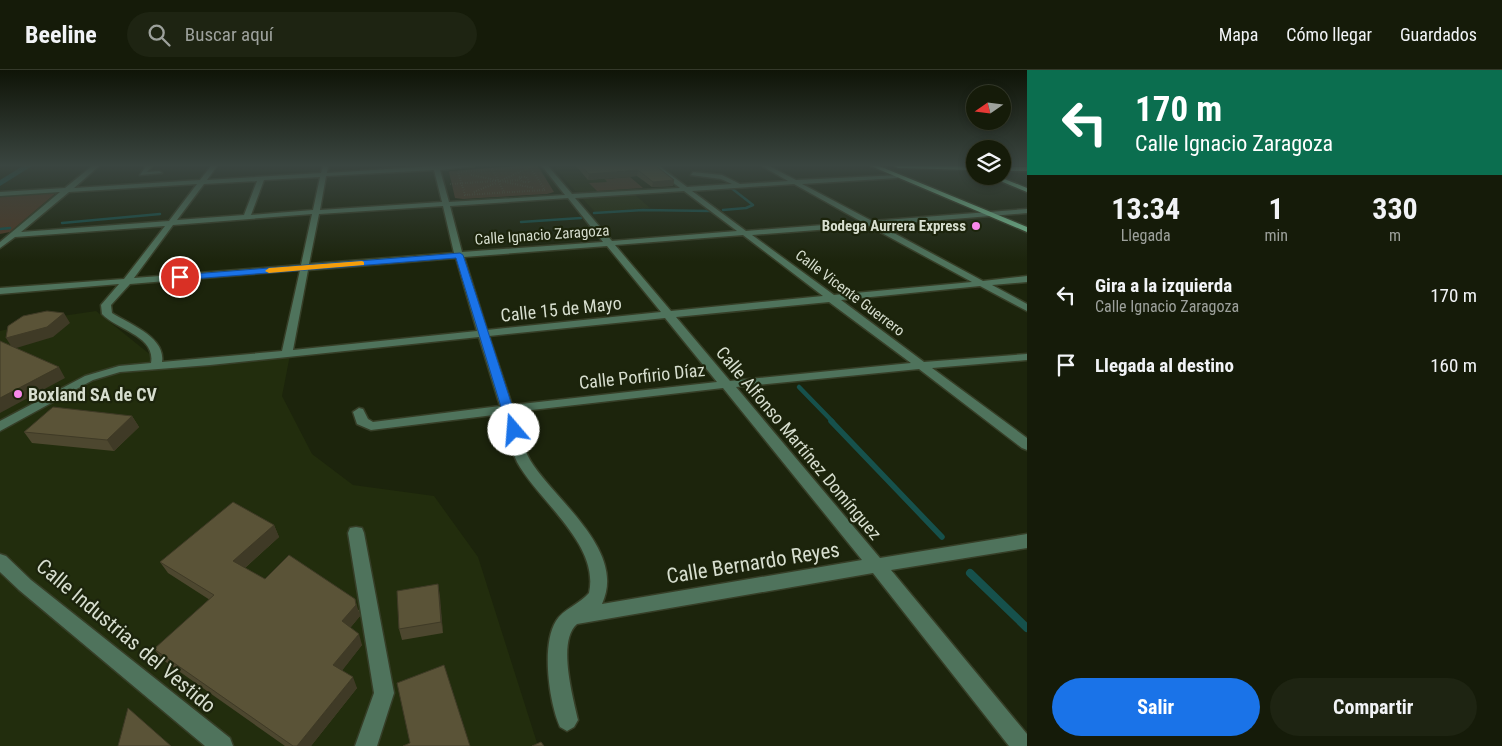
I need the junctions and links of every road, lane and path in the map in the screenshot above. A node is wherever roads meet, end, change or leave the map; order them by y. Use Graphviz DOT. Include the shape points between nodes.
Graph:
graph roads {
  1 [pos="58,198"];
  2 [pos="190,198"];
  3 [pos="254,198"];
  4 [pos="319,198"];
  5 [pos="445,198"];
  6 [pos="493,198"];
  7 [pos="571,198"];
  8 [pos="697,198"];
  9 [pos="824,198"];
  10 [pos="949,198"];
  11 [pos="447,203"];
  12 [pos="1027,211"];
  13 [pos="316,212"];
  14 [pos="989,214"];
  15 [pos="247,217"];
  16 [pos="171,223"];
  17 [pos="871,223"];
  18 [pos="1027,230"];
  19 [pos="745,232"];
  20 [pos="13,235"];
  21 [pos="608,244"];
  22 [pos="0,246"];
  23 [pos="460,255"];
  24 [pos="304,268"];
  25 [pos="1027,279"];
  26 [pos="127,281"];
  27 [pos="982,283"];
  28 [pos="0,291"];
  29 [pos="831,298"];
  30 [pos="1027,308"];
  31 [pos="667,315"];
  32 [pos="484,333"];
  33 [pos="287,354"];
  34 [pos="1027,357"];
  35 [pos="920,365"];
  36 [pos="156,366"];
  37 [pos="727,384"];
  38 [pos="507,408"];
  39 [pos="359,412"];
  40 [pos="0,427"];
  41 [pos="1027,445"];
  42 [pos="356,534"];
  43 [pos="1027,542"];
  44 [pos="0,561"];
  45 [pos="877,566"];
  46 [pos="575,616"];
  47 [pos="567,720"];
  48 [pos="222,746"];
  49 [pos="366,746"];
  50 [pos="1022,746"];
  1 -- 20 [label="street"];
  2 -- 16 [label="street"];
  3 -- 15 [label="street"];
  4 -- 13 [label="street"];
  5 -- 11 [label="street"];
  6 -- 11 [label="street"];
  7 -- 21 [label="street, Calle Alfonso Martínez Domínguez"];
  8 -- 19 [label="street, Calle Vicente Guerrero"];
  9 -- 17 [label="street"];
  10 -- 14 [label="main road"];
  11 -- 13 [label="street"];
  11 -- 23 [label="street"];
  12 -- 14 [label="street, Calle Ignacio Zaragoza"];
  13 -- 15 [label="street"];
  13 -- 24 [label="street"];
  14 -- 17 [label="street, Calle Ignacio Zaragoza"];
  14 -- 18 [label="main road"];
  15 -- 16 [label="street"];
  16 -- 20 [label="street"];
  16 -- 26 [label="street"];
  17 -- 19 [label="street, Calle Ignacio Zaragoza"];
  17 -- 27 [label="street"];
  19 -- 21 [label="street, Calle Ignacio Zaragoza"];
  19 -- 29 [label="street, Calle Vicente Guerrero"];
  20 -- 22 [label="street"];
  21 -- 23 [label="street, Calle Ignacio Zaragoza"];
  21 -- 31 [label="street, Calle Alfonso Martínez Domínguez"];
  23 -- 24 [label="street, Calle Ignacio Zaragoza"];
  23 -- 32 [label="street"];
  24 -- 26 [label="street, Calle Ignacio Zaragoza"];
  24 -- 33 [label="street"];
  25 -- 27 [label="street, Calle 15 de Mayo"];
  26 -- 28 [label="street, Calle Ignacio Zaragoza"];
  26 -- 36 [label="street" via="108,302 107,314 153,344 158,355"];
  27 -- 29 [label="street, Calle 15 de Mayo"];
  27 -- 30 [label="street"];
  29 -- 31 [label="street, Calle 15 de Mayo"];
  29 -- 35 [label="street, Calle Vicente Guerrero"];
  31 -- 32 [label="street, Calle 15 de Mayo"];
  31 -- 37 [label="street, Calle Alfonso Martínez Domínguez"];
  32 -- 33 [label="street, Calle 15 de Mayo"];
  32 -- 38 [label="street"];
  33 -- 36 [label="street, Calle 15 de Mayo"];
  34 -- 35 [label="street, Calle Porfirio Díaz"];
  35 -- 37 [label="street, Calle Porfirio Díaz"];
  35 -- 41 [label="street, Calle Vicente Guerrero"];
  36 -- 40 [label="street, Calle 15 de Mayo" via="119,369 89,378"];
  37 -- 38 [label="street, Calle Porfirio Díaz"];
  37 -- 45 [label="street, Calle Alfonso Martínez Domínguez"];
  38 -- 39 [label="street, Calle Porfirio Díaz" via="371,426 362,422"];
  38 -- 46 [label="street" via="524,460 584,537 598,571 600,588 592,604"];
  42 -- 49 [label="street" via="384,693"];
  43 -- 45 [label="street, Calle Bernardo Reyes"];
  44 -- 48 [label="street, Calle Industrias del Vestido"];
  45 -- 46 [label="street, Calle Bernardo Reyes"];
  45 -- 50 [label="street, Calle Alfonso Martínez Domínguez"];
  46 -- 47 [label="street" via="564,625 558,654"];
}
